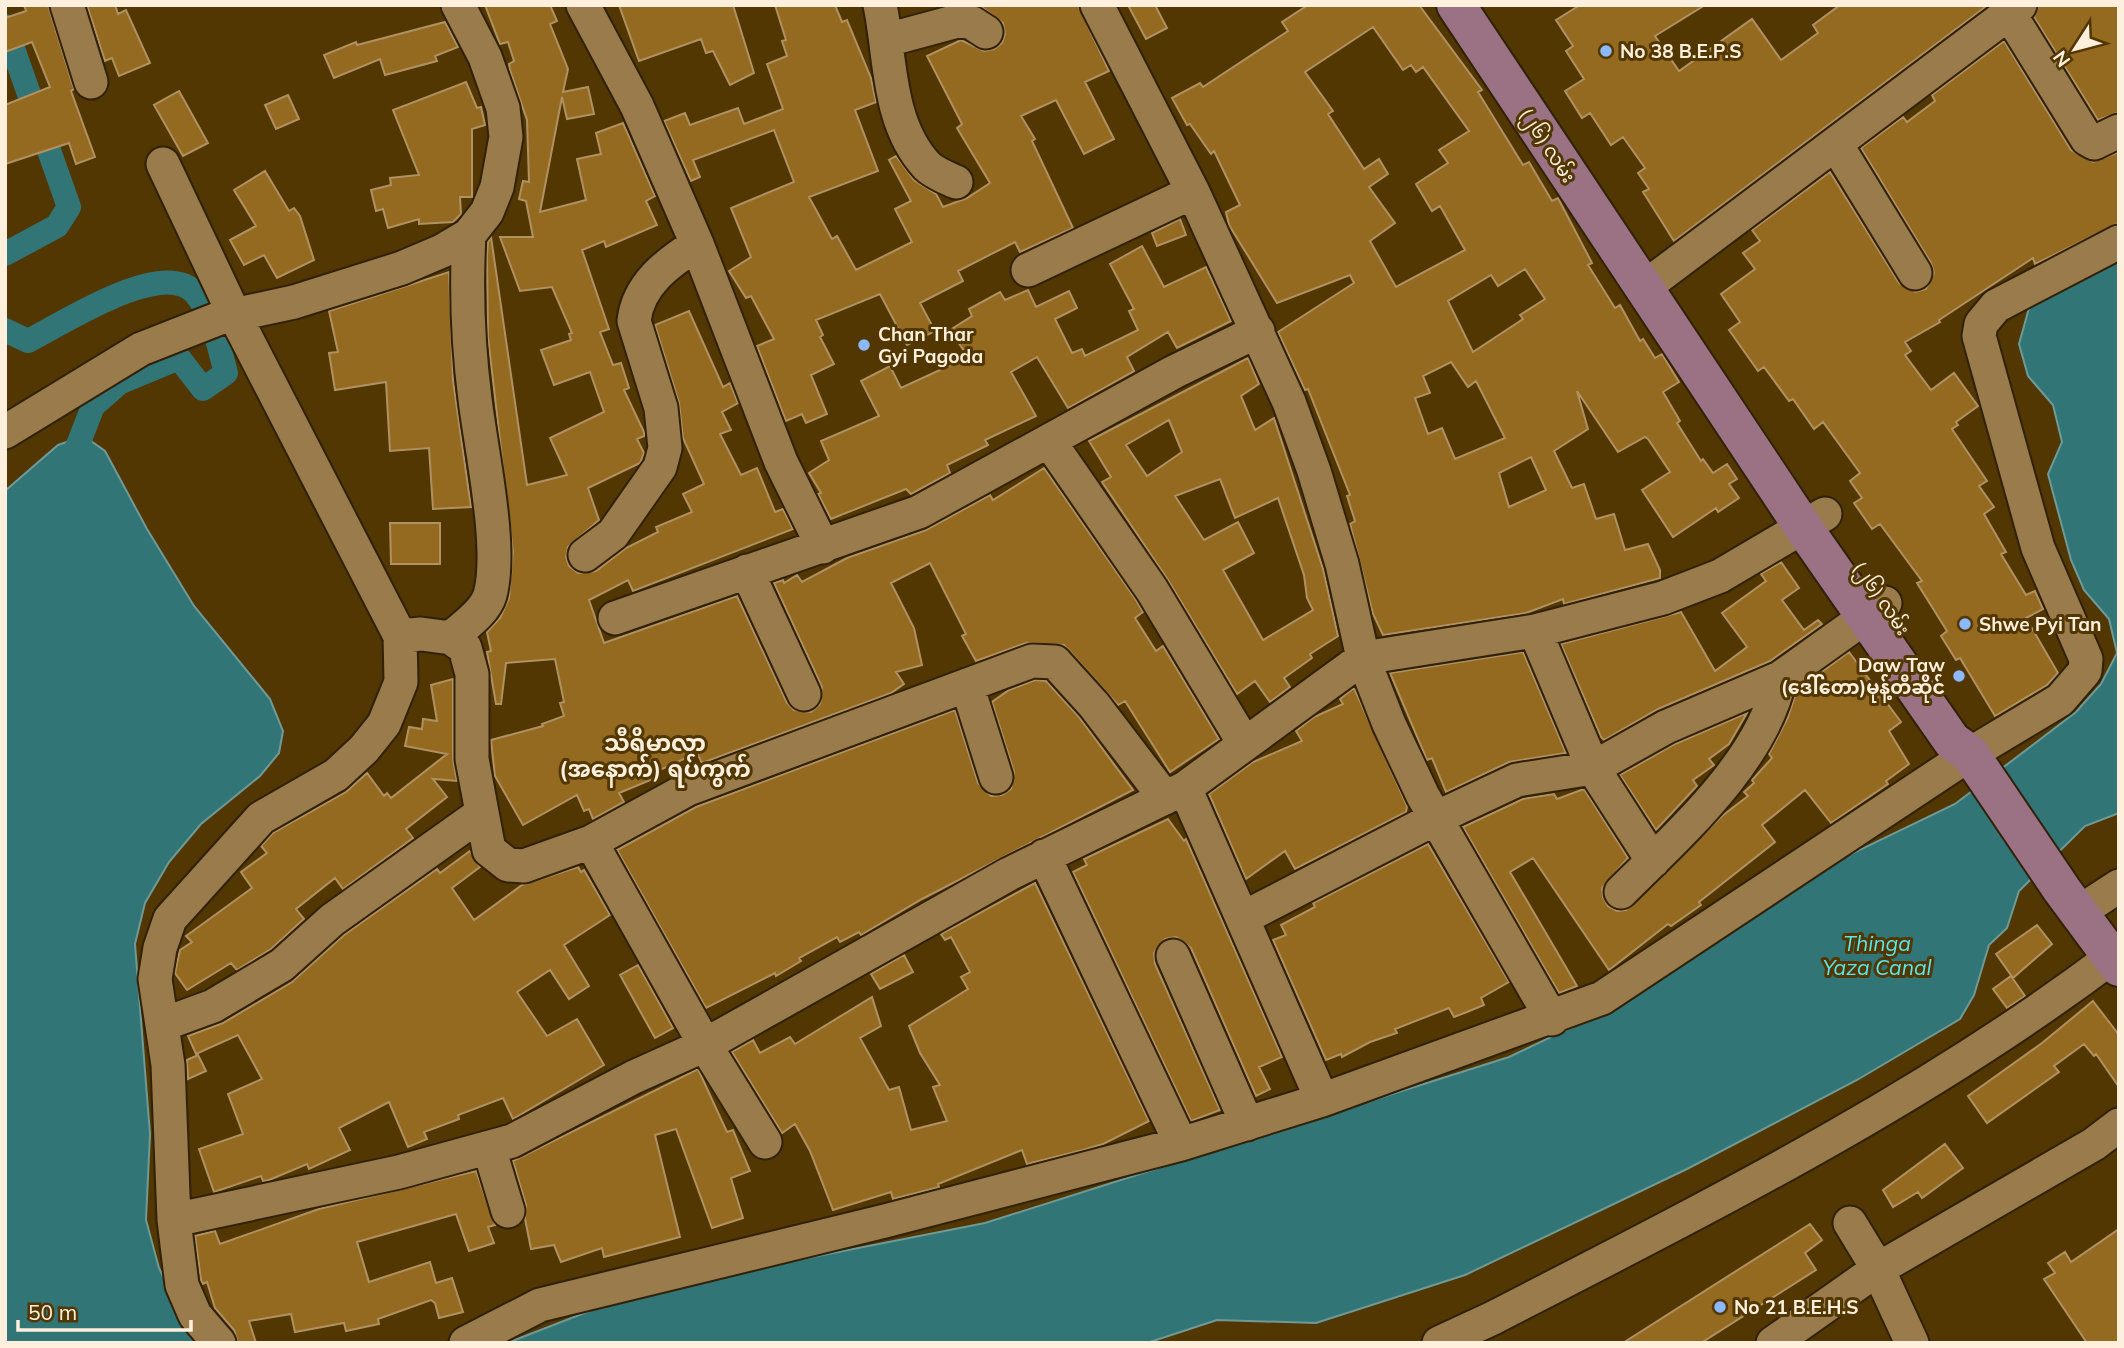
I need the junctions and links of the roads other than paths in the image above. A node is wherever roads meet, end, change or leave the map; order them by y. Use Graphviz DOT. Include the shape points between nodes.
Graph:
graph roads {
  1 [pos="67,5"];
  2 [pos="458,5"];
  3 [pos="583,5"];
  4 [pos="880,5"];
  5 [pos="1097,5"];
  6 [pos="1456,5"];
  7 [pos="1485,5"];
  8 [pos="2015,9"];
  9 [pos="986,32"];
  10 [pos="887,40"];
  11 [pos="91,82"];
  12 [pos="2119,131"];
  13 [pos="1836,146"];
  14 [pos="163,164"];
  15 [pos="956,183"];
  16 [pos="1194,192"];
  17 [pos="469,235"];
  18 [pos="2119,242"];
  19 [pos="697,244"];
  20 [pos="1028,271"];
  21 [pos="1915,273"];
  22 [pos="1653,282"];
  23 [pos="216,320"];
  24 [pos="1258,331"];
  25 [pos="6,430"];
  26 [pos="1049,441"];
  27 [pos="1814,521"];
  28 [pos="823,547"];
  29 [pos="585,555"];
  30 [pos="747,571"];
  31 [pos="1875,610"];
  32 [pos="615,618"];
  33 [pos="1535,631"];
  34 [pos="400,636"];
  35 [pos="451,638"];
  36 [pos="1363,658"];
  37 [pos="1780,678"];
  38 [pos="967,685"];
  39 [pos="804,694"];
  40 [pos="1244,743"];
  41 [pos="1975,760"];
  42 [pos="1593,768"];
  43 [pos="996,777"];
  44 [pos="1175,793"];
  45 [pos="482,813"];
  46 [pos="1436,818"];
  47 [pos="591,842"];
  48 [pos="1044,856"];
  49 [pos="1653,861"];
  50 [pos="2119,886"];
  51 [pos="1621,892"];
  52 [pos="2071,901"];
  53 [pos="1243,918"];
  54 [pos="1173,956"];
  55 [pos="2115,962"];
  56 [pos="1552,1019"];
  57 [pos="164,1024"];
  58 [pos="705,1045"];
  59 [pos="1322,1100"];
  60 [pos="1247,1124"];
  61 [pos="2119,1125"];
  62 [pos="765,1142"];
  63 [pos="1181,1144"];
  64 [pos="489,1148"];
  65 [pos="508,1211"];
  66 [pos="174,1220"];
  67 [pos="1850,1223"];
  68 [pos="1878,1269"];
  69 [pos="219,1343"];
  70 [pos="466,1343"];
  71 [pos="1439,1343"];
  72 [pos="1773,1343"];
  73 [pos="1912,1343"];
  1 -- 11 [label="street"];
  2 -- 17 [label="street" via="485,57 503,108 506,137 497,187 487,212"];
  3 -- 19 [label="street" via="637,106"];
  4 -- 10 [label="street"];
  5 -- 16 [label="street"];
  6 -- 22 [label="main road, (၂၆) လမ်း"];
  7 -- 22 [label="main road, (၂၆) လမ်း"];
  8 -- 12 [label="street" via="2087,139 2094,143"];
  8 -- 13 [label="street"];
  9 -- 10 [label="street" via="961,20"];
  10 -- 15 [label="street" via="890,79 906,131 928,166"];
  13 -- 21 [label="street"];
  13 -- 22 [label="street"];
  14 -- 23 [label="street"];
  16 -- 20 [label="street"];
  16 -- 24 [label="street"];
  17 -- 23 [label="street" via="402,268 294,302"];
  17 -- 35 [label="street" via="467,303 492,526 492,579 489,598"];
  18 -- 41 [label="street" via="1996,306 1981,324 1980,347 2038,548 2086,659 2085,671 2060,700"];
  19 -- 28 [label="street" via="781,462"];
  19 -- 29 [label="street" via="668,263 643,290 635,307 634,321 661,408 665,448 660,467 613,534"];
  22 -- 27 [label="main road, (၂၆) လမ်း"];
  23 -- 25 [label="street" via="124,356"];
  23 -- 34 [label="street"];
  24 -- 26 [label="street"];
  24 -- 36 [label="street" via="1314,471 1342,564"];
  26 -- 28 [label="street" via="919,512"];
  26 -- 40 [label="street" via="1152,590"];
  27 -- 31 [label="main road, (၂၆) လမ်း"];
  27 -- 33 [label="street" via="1720,576 1663,597"];
  28 -- 30 [label="street"];
  30 -- 32 [label="street"];
  30 -- 39 [label="street"];
  31 -- 37 [label="street"];
  31 -- 41 [label="main road, (၂၆) လမ်း" via="1968,731"];
  33 -- 36 [label="street"];
  33 -- 42 [label="street"];
  34 -- 35 [label="street"];
  34 -- 57 [label="street" via="401,682 384,724 364,749 336,775 261,818 170,919 155,979"];
  35 -- 45 [label="street" via="465,648 472,674 472,759"];
  36 -- 40 [label="street"];
  36 -- 46 [label="street"];
  37 -- 42 [label="street" via="1665,727"];
  37 -- 49 [label="street" via="1774,705 1754,741 1712,799"];
  38 -- 43 [label="street"];
  38 -- 44 [label="street" via="1032,661 1055,662"];
  38 -- 47 [label="street" via="688,789"];
  40 -- 44 [label="street"];
  41 -- 52 [label="main road, (၂၆) လမ်း"];
  41 -- 56 [label="street" via="1602,998"];
  42 -- 46 [label="street" via="1517,780"];
  42 -- 49 [label="street"];
  44 -- 48 [label="street"];
  44 -- 53 [label="street"];
  45 -- 47 [label="street" via="489,850 508,865 524,866"];
  45 -- 57 [label="street" via="332,920 282,965 214,1006"];
  46 -- 53 [label="street"];
  46 -- 56 [label="street"];
  47 -- 58 [label="street"];
  48 -- 58 [label="street"];
  48 -- 63 [label="street"];
  49 -- 51 [label="street"];
  50 -- 52 [label="street"];
  52 -- 55 [label="main road, (၂၆) လမ်း"];
  53 -- 59 [label="street"];
  54 -- 60 [label="street"];
  55 -- 71 [label="street" via="1827,1144"];
  56 -- 59 [label="street"];
  57 -- 66 [label="street"];
  58 -- 62 [label="street"];
  58 -- 64 [label="street" via="512,1141"];
  59 -- 60 [label="street"];
  60 -- 63 [label="street"];
  61 -- 68 [label="street"];
  63 -- 70 [label="street" via="540,1305"];
  64 -- 65 [label="street"];
  64 -- 66 [label="street"];
  66 -- 69 [label="street" via="182,1285 195,1315"];
  67 -- 68 [label="street"];
  68 -- 72 [label="street"];
  68 -- 73 [label="street"];
}
